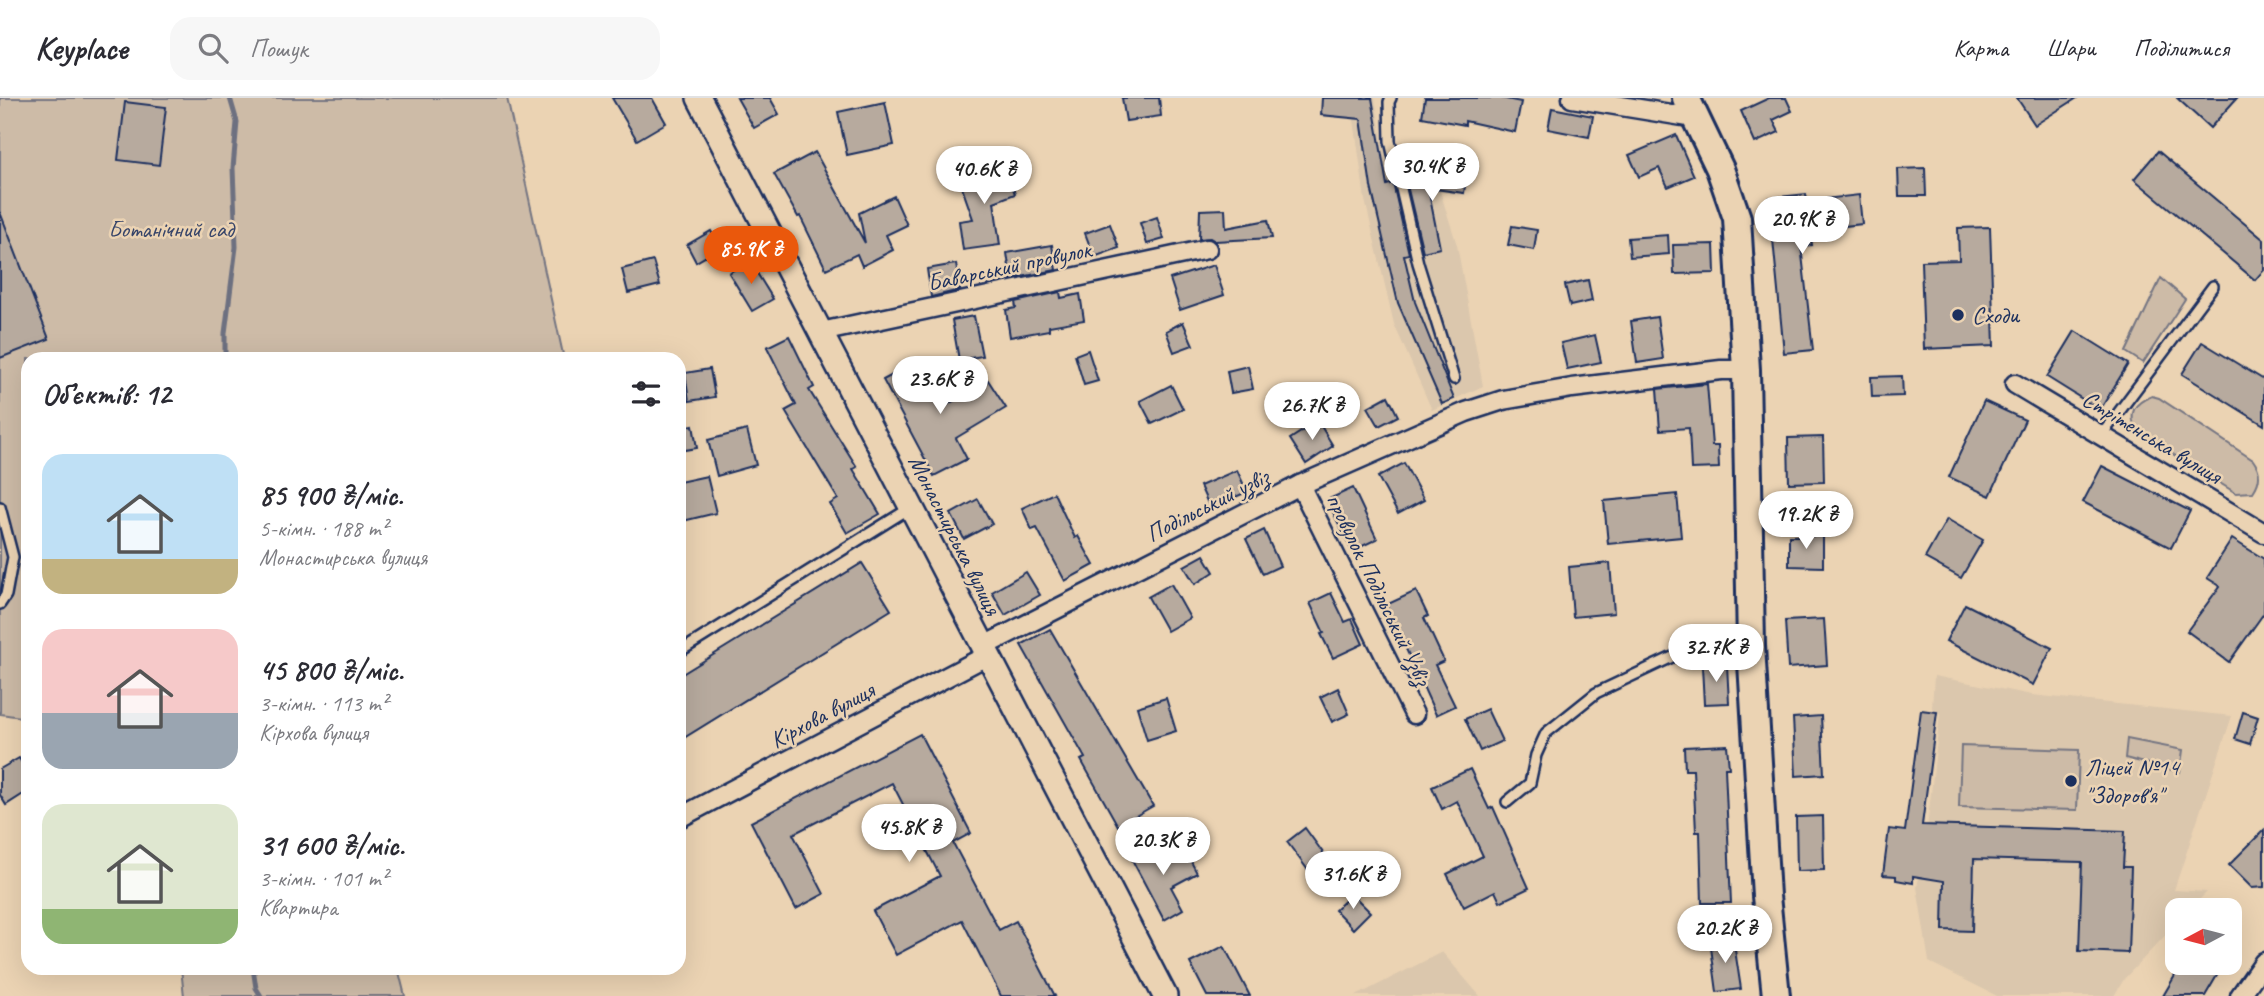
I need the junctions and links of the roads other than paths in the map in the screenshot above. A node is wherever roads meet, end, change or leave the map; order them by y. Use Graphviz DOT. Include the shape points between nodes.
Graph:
graph roads {
  1 [pos="699,98"];
  2 [pos="1391,98"];
  3 [pos="1572,98"];
  4 [pos="1690,108"];
  5 [pos="1207,249"];
  6 [pos="2213,286"];
  7 [pos="821,332"];
  8 [pos="1746,370"];
  9 [pos="1454,379"];
  10 [pos="2015,384"];
  11 [pos="2101,436"];
  12 [pos="1300,485"];
  13 [pos="0,507"];
  14 [pos="911,507"];
  15 [pos="2264,533"];
  16 [pos="0,604"];
  17 [pos="1751,646"];
  18 [pos="686,648"];
  19 [pos="986,650"];
  20 [pos="1414,714"];
  21 [pos="1507,802"];
  22 [pos="686,814"];
  23 [pos="2264,962"];
  24 [pos="2246,994"];
  25 [pos="1165,996"];
  26 [pos="1776,996"];
  1 -- 7 [label="street, Монастирська вулиця"];
  2 -- 9 [label="lane" via="1390,141 1418,263"];
  3 -- 4 [label="street"];
  4 -- 8 [label="main road" via="1720,169 1737,218"];
  5 -- 7 [label="street, Баварський провулок"];
  6 -- 11 [label="lane"];
  7 -- 14 [label="street, Монастирська вулиця"];
  8 -- 12 [label="street, Подільський узвіз" via="1503,400"];
  8 -- 17 [label="main road"];
  10 -- 11 [label="street, Стрітенська вулиця"];
  11 -- 15 [label="street, Стрітенська вулиця"];
  12 -- 19 [label="street, Подільський узвіз"];
  12 -- 20 [label="street, провулок Подільський Узвіз"];
  13 -- 16 [label="lane" via="13,557"];
  14 -- 18 [label="lane"];
  14 -- 19 [label="street, Монастирська вулиця"];
  17 -- 21 [label="lane" via="1683,652 1596,693 1546,733 1530,783"];
  17 -- 26 [label="main road"];
  19 -- 22 [label="street, Кірхова вулиця"];
  19 -- 25 [label="street, Монастирська вулиця"];
  23 -- 24 [label="street"];
}
